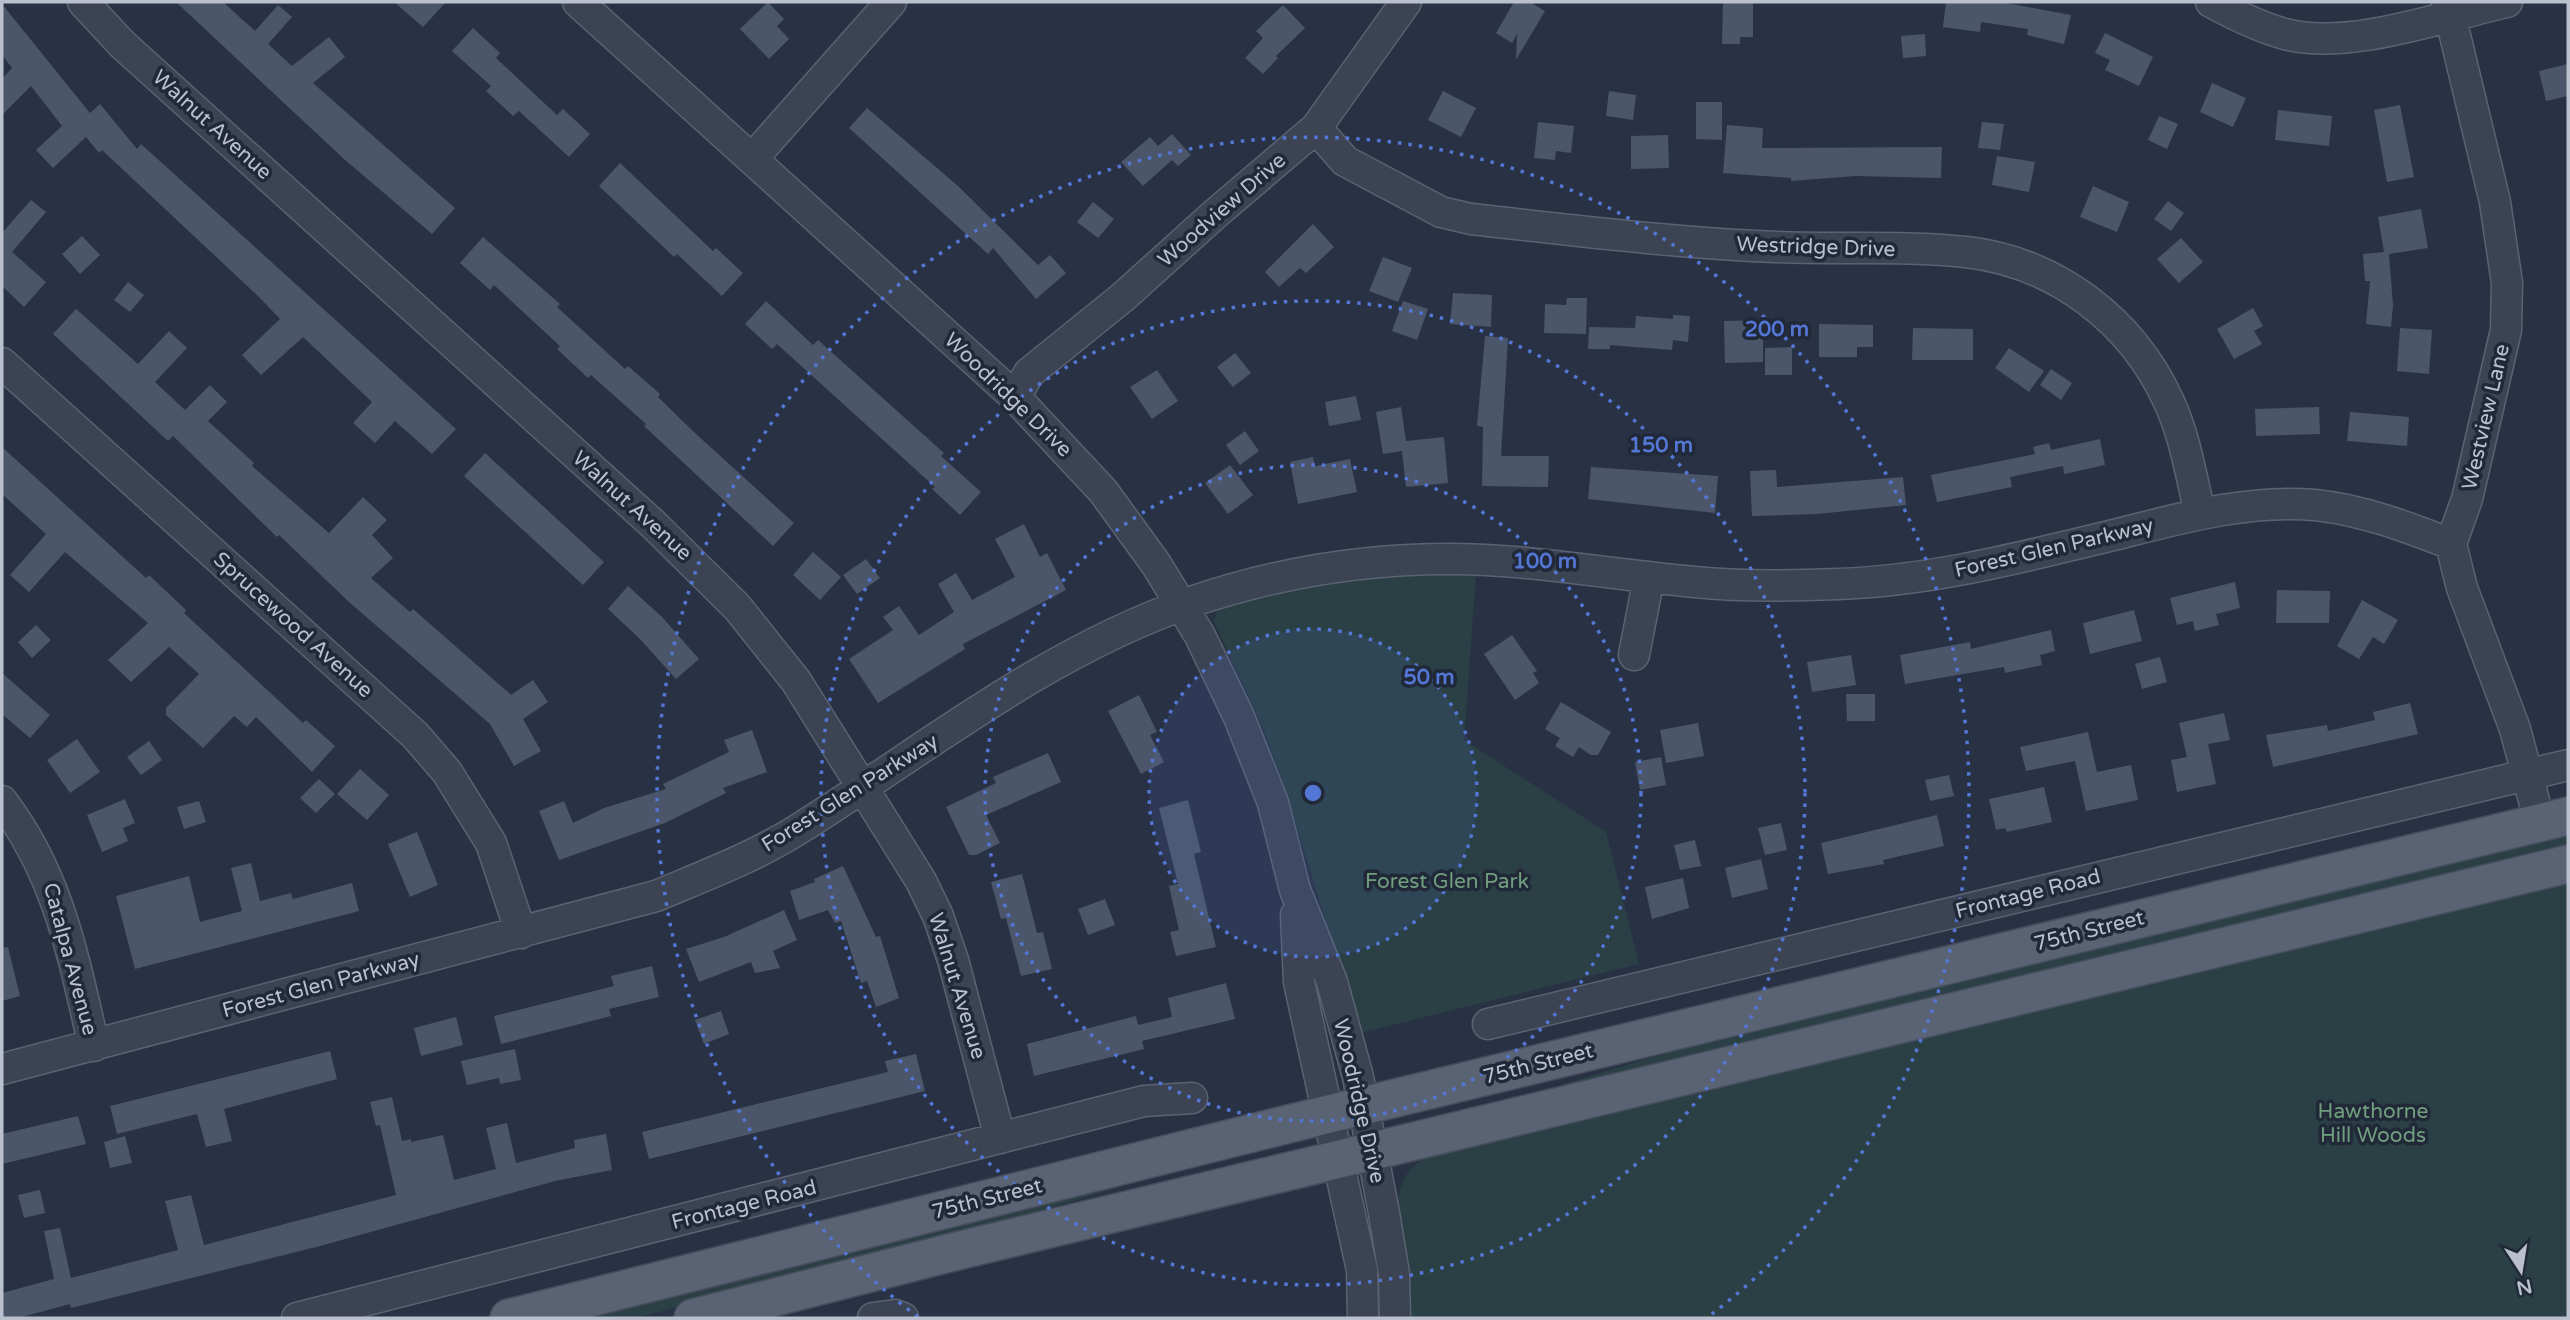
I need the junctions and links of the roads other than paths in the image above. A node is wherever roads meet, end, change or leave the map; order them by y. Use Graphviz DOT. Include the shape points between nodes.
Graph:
graph roads {
  1 [pos="83,2"];
  2 [pos="578,2"];
  3 [pos="891,2"];
  4 [pos="1406,2"];
  5 [pos="2211,2"];
  6 [pos="2507,2"];
  7 [pos="2449,8"];
  8 [pos="1316,128"];
  9 [pos="752,159"];
  10 [pos="2,363"];
  11 [pos="1015,397"];
  12 [pos="2200,513"];
  13 [pos="2451,544"];
  14 [pos="1649,577"];
  15 [pos="1181,606"];
  16 [pos="1634,655"];
  17 [pos="2568,765"];
  18 [pos="2528,774"];
  19 [pos="861,787"];
  20 [pos="2,801"];
  21 [pos="2554,819"];
  22 [pos="2568,864"];
  23 [pos="521,933"];
  24 [pos="1488,1024"];
  25 [pos="94,1045"];
  26 [pos="2,1069"];
  27 [pos="1192,1098"];
  28 [pos="1346,1110"];
  29 [pos="1000,1138"];
  30 [pos="1355,1156"];
  31 [pos="297,1318"];
  32 [pos="509,1318"];
  33 [pos="693,1318"];
  34 [pos="873,1318"];
  35 [pos="904,1318"];
  36 [pos="1363,1318"];
  37 [pos="1395,1318"];
  1 -- 19 [label="street, Walnut Avenue" via="122,44 699,567 796,681"];
  2 -- 9 [label="street, Woodridge Drive"];
  3 -- 9 [label="street"];
  4 -- 8 [label="street, Woodview Drive"];
  5 -- 7 [label="street" via="2261,27 2314,39 2357,36"];
  6 -- 7 [label="street"];
  7 -- 13 [label="street, Westview Lane" via="2497,212 2507,283 2506,330 2467,499"];
  8 -- 11 [label="street, Woodview Drive" via="1123,298 1029,373"];
  8 -- 12 [label="street, Westridge Drive" via="1345,161 1441,212 1471,219 1705,243 1964,251 2029,268 2074,288 2144,357 2170,404"];
  9 -- 11 [label="street, Woodridge Drive"];
  10 -- 23 [label="street, Sprucewood Avenue" via="415,735 447,772 491,843"];
  11 -- 15 [label="street, Woodridge Drive" via="1102,491"];
  12 -- 13 [label="street, Forest Glen Parkway" via="2315,505 2373,516"];
  12 -- 14 [label="street, Forest Glen Parkway" via="2007,560 1893,580 1774,585"];
  13 -- 18 [label="street" via="2462,588 2500,682"];
  14 -- 15 [label="street, Forest Glen Parkway" via="1495,561 1396,561 1281,576"];
  14 -- 16 [label="street"];
  15 -- 19 [label="street, Forest Glen Parkway" via="1057,664"];
  15 -- 28 [label="street, Woodridge Drive" via="1221,677 1262,772 1296,890 1332,982"];
  17 -- 18 [label="street, Frontage Road"];
  18 -- 21 [label="street"];
  18 -- 24 [label="street, Frontage Road"];
  19 -- 23 [label="street, Forest Glen Parkway" via="800,829 715,872 656,896"];
  19 -- 29 [label="street, Walnut Avenue" via="938,916"];
  20 -- 25 [label="street, Catalpa Avenue" via="50,879"];
  21 -- 28 [label="main road, 75th Street"];
  22 -- 30 [label="main road, 75th Street"];
  23 -- 25 [label="street, Forest Glen Parkway"];
  25 -- 26 [label="street, Forest Glen Parkway"];
  27 -- 29 [label="street, Frontage Road" via="1144,1101"];
  28 -- 30 [label="street, Woodridge Drive"];
  28 -- 32 [label="main road, 75th Street"];
  29 -- 31 [label="street, Frontage Road"];
  30 -- 33 [label="main road, 75th Street"];
  30 -- 36 [label="street, Woodridge Drive"];
  30 -- 37 [label="street, Woodridge Drive" via="1394,1273"];
  34 -- 35 [label="street"];
}
